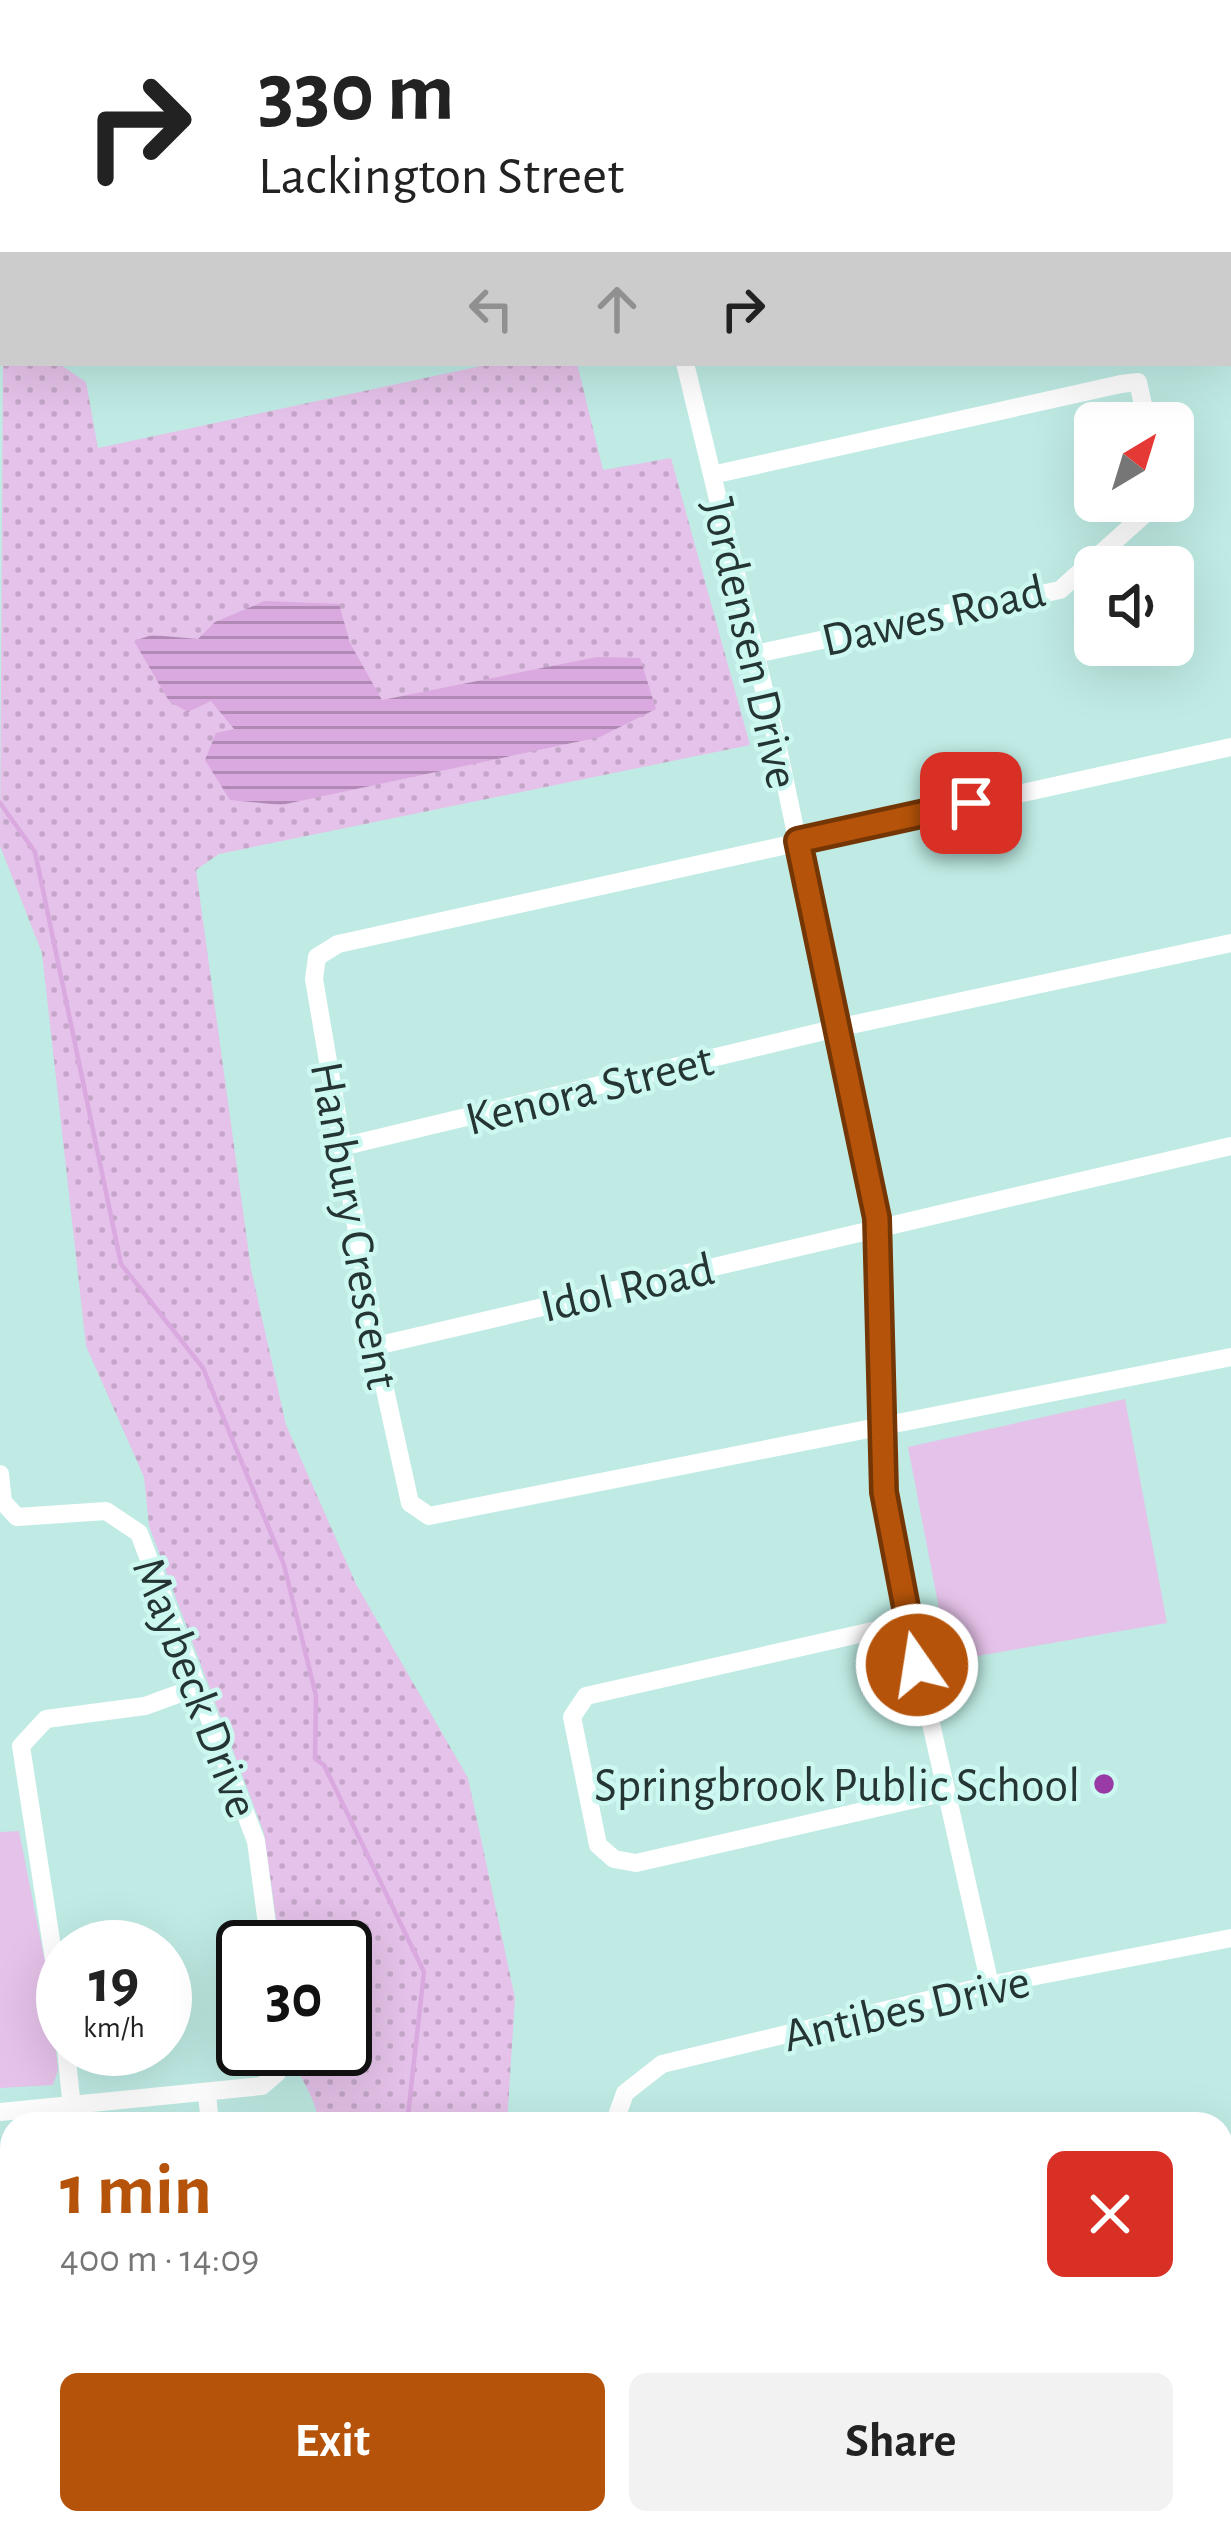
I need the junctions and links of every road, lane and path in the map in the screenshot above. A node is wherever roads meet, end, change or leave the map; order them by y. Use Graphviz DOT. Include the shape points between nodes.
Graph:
graph roads {
  1 [pos="686,366"];
  2 [pos="1142,402"];
  3 [pos="712,475"];
  4 [pos="1136,522"];
  5 [pos="755,654"];
  6 [pos="1231,747"];
  7 [pos="798,841"];
  8 [pos="1231,944"];
  9 [pos="837,1028"];
  10 [pos="1231,1146"];
  11 [pos="341,1148"];
  12 [pos="878,1226"];
  13 [pos="376,1346"];
  14 [pos="1231,1357"];
  15 [pos="882,1424"];
  16 [pos="0,1474"];
  17 [pos="908,1623"];
  18 [pos="197,1687"];
  19 [pos="946,1792"];
  20 [pos="48,1920"];
  21 [pos="266,1920"];
  22 [pos="1231,1938"];
  23 [pos="990,1985"];
  24 [pos="69,2076"];
  25 [pos="274,2076"];
  26 [pos="207,2094"];
  27 [pos="73,2109"];
  28 [pos="0,2112"];
  29 [pos="209,2112"];
  30 [pos="618,2112"];
  1 -- 3 [label="street, Jordensen Drive"];
  2 -- 3 [label="street" via="1138,382"];
  3 -- 5 [label="street, Jordensen Drive"];
  4 -- 5 [label="street, Dawes Road" via="1060,590"];
  5 -- 7 [label="street, Jordensen Drive"];
  6 -- 7 [label="street"];
  7 -- 9 [label="street, Jordensen Drive"];
  7 -- 11 [label="street, Hanbury Crescent" via="325,950 314,980"];
  8 -- 9 [label="street"];
  9 -- 11 [label="street, Kenora Street"];
  9 -- 12 [label="street, Jordensen Drive"];
  10 -- 12 [label="street, Idol Road"];
  11 -- 13 [label="street, Hanbury Crescent"];
  12 -- 13 [label="street, Idol Road"];
  12 -- 15 [label="street, Jordensen Drive"];
  13 -- 15 [label="street, Hanbury Crescent" via="410,1503 429,1516"];
  14 -- 15 [label="street, Hanbury Crescent"];
  15 -- 17 [label="street, Jordensen Drive" via="892,1555"];
  16 -- 18 [label="street, Maybeck Drive" via="3,1502 17,1517 106,1511 129,1522"];
  17 -- 19 [label="street, Jordensen Drive"];
  17 -- 19 [label="street" via="586,1696 572,1717 598,1845 636,1863"];
  18 -- 20 [label="street" via="145,1706 46,1719 21,1746"];
  18 -- 21 [label="street, Maybeck Drive" via="256,1841"];
  19 -- 23 [label="street, Jordensen Drive"];
  22 -- 23 [label="street, Antibes Drive"];
  23 -- 30 [label="street, Antibes Drive" via="662,2064 625,2093"];
  24 -- 27 [label="street"];
  25 -- 26 [label="street" via="262,2086"];
  26 -- 27 [label="street"];
  26 -- 29 [label="street"];
  27 -- 28 [label="street"];
}
